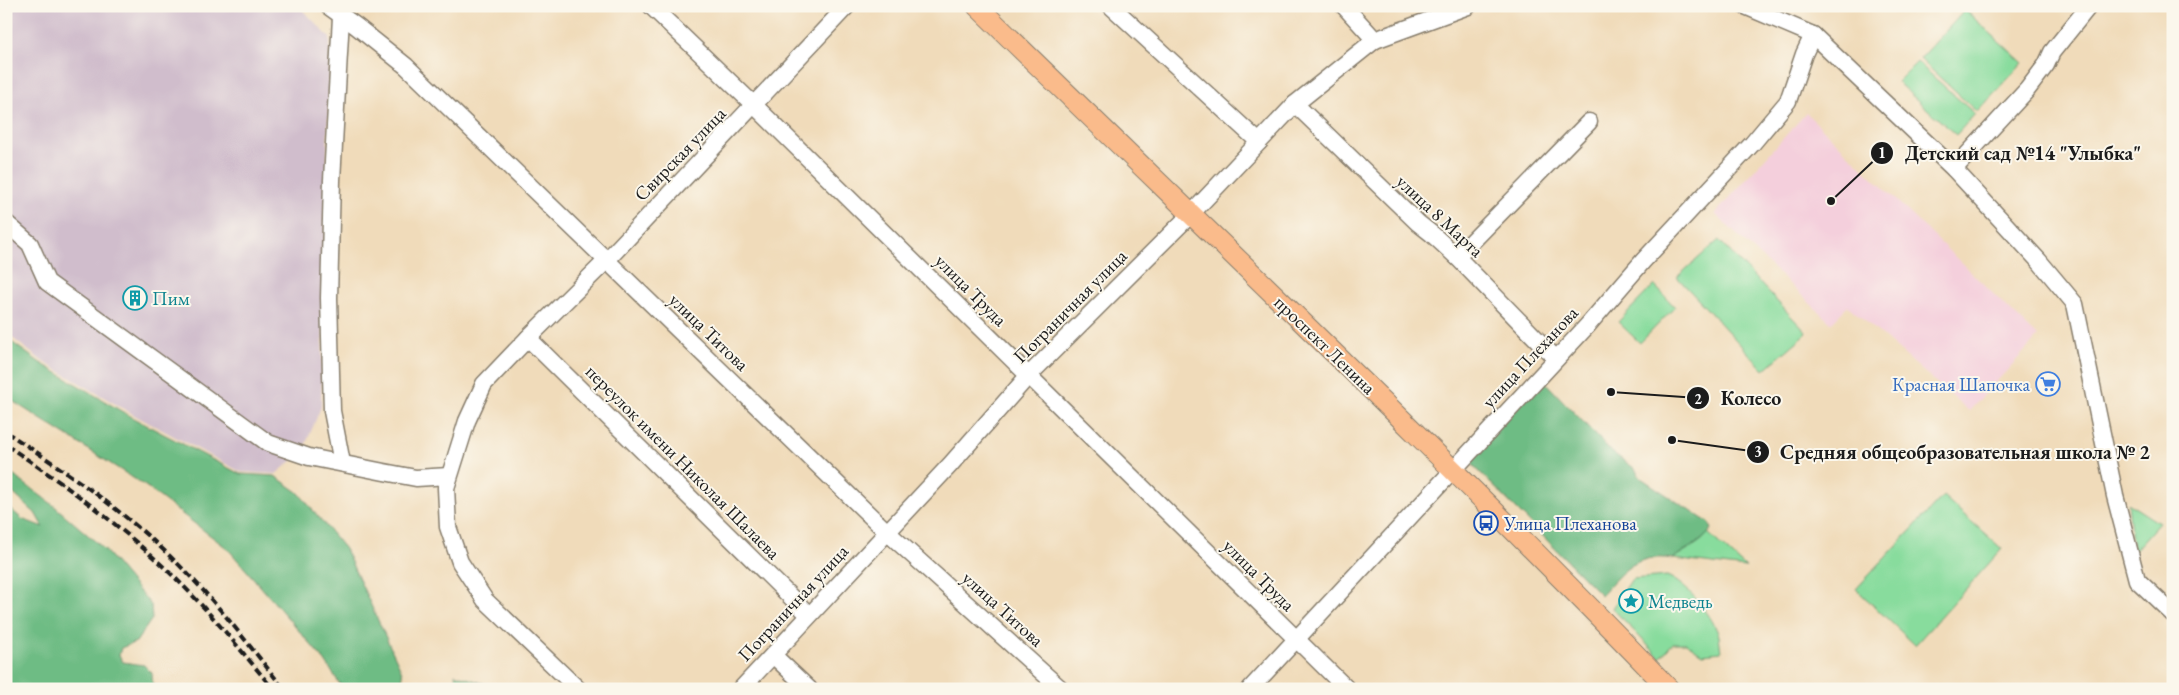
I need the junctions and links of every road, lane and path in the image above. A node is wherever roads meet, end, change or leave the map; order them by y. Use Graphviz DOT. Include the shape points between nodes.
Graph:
graph roads {
  1 [pos="328,6"];
  2 [pos="651,6"];
  3 [pos="847,6"];
  4 [pos="977,6"];
  5 [pos="1111,6"];
  6 [pos="1344,6"];
  7 [pos="1468,6"];
  8 [pos="1744,6"];
  9 [pos="2089,6"];
  10 [pos="341,17"];
  11 [pos="1813,35"];
  12 [pos="1375,40"];
  13 [pos="1295,104"];
  14 [pos="754,105"];
  15 [pos="1589,122"];
  16 [pos="1259,142"];
  17 [pos="1954,170"];
  18 [pos="1191,214"];
  19 [pos="6,223"];
  20 [pos="1456,257"];
  21 [pos="606,261"];
  22 [pos="533,332"];
  23 [pos="1556,359"];
  24 [pos="1029,375"];
  25 [pos="342,463"];
  26 [pos="1453,470"];
  27 [pos="449,476"];
  28 [pos="887,532"];
  29 [pos="2173,614"];
  30 [pos="809,615"];
  31 [pos="1296,639"];
  32 [pos="773,654"];
  33 [pos="578,689"];
  34 [pos="741,689"];
  35 [pos="809,689"];
  36 [pos="1061,689"];
  37 [pos="1250,689"];
  38 [pos="1346,689"];
  39 [pos="1669,689"];
  1 -- 10 [label="street, улица Титова"];
  2 -- 14 [label="street, улица Труда"];
  3 -- 14 [label="street, Свирская улица"];
  4 -- 18 [label="main road, проспект Ленина"];
  5 -- 16 [label="street"];
  6 -- 12 [label="street"];
  7 -- 12 [label="street, Пограничная улица"];
  8 -- 11 [label="street"];
  9 -- 17 [label="street" via="2026,90"];
  10 -- 21 [label="street, улица Титова" via="406,66"];
  10 -- 25 [label="street" via="329,298 332,410"];
  11 -- 17 [label="street"];
  11 -- 23 [label="street, улица Плеханова" via="1788,101"];
  12 -- 13 [label="street, Пограничная улица"];
  13 -- 16 [label="street, Пограничная улица"];
  13 -- 20 [label="street, улица 8 Марта"];
  14 -- 21 [label="street, Свирская улица"];
  14 -- 24 [label="street, улица Труда"];
  15 -- 20 [label="street"];
  16 -- 18 [label="street, Пограничная улица"];
  17 -- 29 [label="street" via="2075,304 2137,580"];
  18 -- 24 [label="street, Пограничная улица"];
  18 -- 26 [label="main road, проспект Ленина"];
  19 -- 25 [label="street" via="30,244 47,282 268,443 309,457"];
  20 -- 23 [label="street, улица 8 Марта"];
  21 -- 22 [label="street, Свирская улица"];
  21 -- 28 [label="street, улица Титова"];
  22 -- 27 [label="street, Свирская улица" via="484,384 467,421"];
  22 -- 30 [label="street, переулок имени Николая Шалаева"];
  23 -- 26 [label="street, улица Плеханова"];
  24 -- 28 [label="street, Пограничная улица"];
  24 -- 31 [label="street, улица Труда"];
  25 -- 27 [label="street" via="416,478"];
  26 -- 31 [label="street, улица Плеханова"];
  26 -- 39 [label="main road, проспект Ленина"];
  27 -- 33 [label="street, Свирская улица" via="446,488 448,527 460,562 485,600"];
  28 -- 30 [label="street, Пограничная улица"];
  28 -- 36 [label="street, улица Титова"];
  30 -- 32 [label="street, Пограничная улица"];
  31 -- 37 [label="street, улица Плеханова"];
  31 -- 38 [label="street, улица Труда"];
  32 -- 34 [label="street, Пограничная улица"];
  32 -- 35 [label="street"];
}
